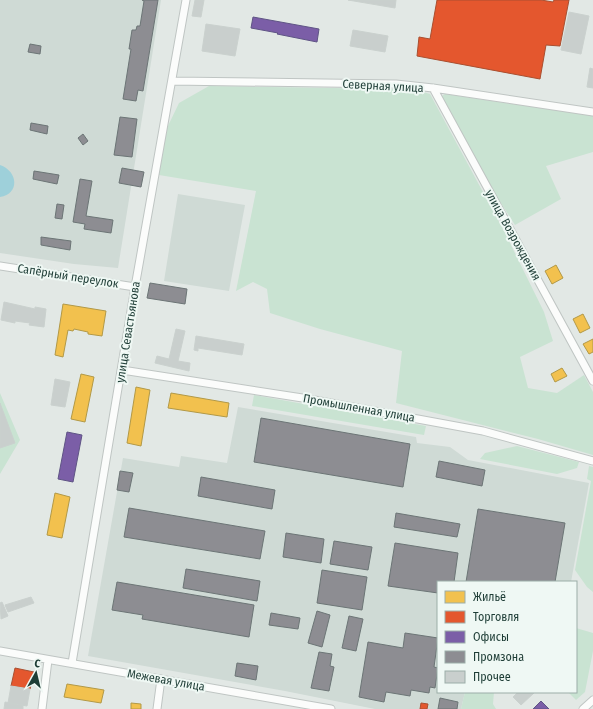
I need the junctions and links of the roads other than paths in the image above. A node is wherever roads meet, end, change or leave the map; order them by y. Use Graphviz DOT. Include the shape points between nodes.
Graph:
graph roads {
  1 [pos="186,0"];
  2 [pos="172,81"];
  3 [pos="432,88"];
  4 [pos="593,112"];
  5 [pos="0,266"];
  6 [pos="135,287"];
  7 [pos="122,370"];
  8 [pos="593,382"];
  9 [pos="593,461"];
  10 [pos="0,651"];
  11 [pos="48,660"];
  12 [pos="72,664"];
  13 [pos="161,679"];
  14 [pos="593,700"];
  15 [pos="42,709"];
  16 [pos="157,709"];
  17 [pos="331,709"];
  18 [pos="583,709"];
  1 -- 2 [label="street, улица Севастьянова"];
  2 -- 3 [label="street, Северная улица" via="396,84"];
  2 -- 6 [label="street, улица Севастьянова"];
  3 -- 4 [label="street, Северная улица"];
  3 -- 8 [label="street, улица Возрождения"];
  5 -- 6 [label="street, Сапёрный переулок"];
  6 -- 7 [label="street, улица Севастьянова"];
  7 -- 9 [label="street, Промышленная улица" via="309,399 476,430"];
  7 -- 12 [label="street, улица Севастьянова"];
  10 -- 11 [label="street, Межевая улица"];
  11 -- 12 [label="street, Межевая улица"];
  11 -- 15 [label="street"];
  12 -- 13 [label="street, Межевая улица"];
  13 -- 16 [label="street"];
  13 -- 17 [label="street, Межевая улица"];
  14 -- 18 [label="street"];
}
